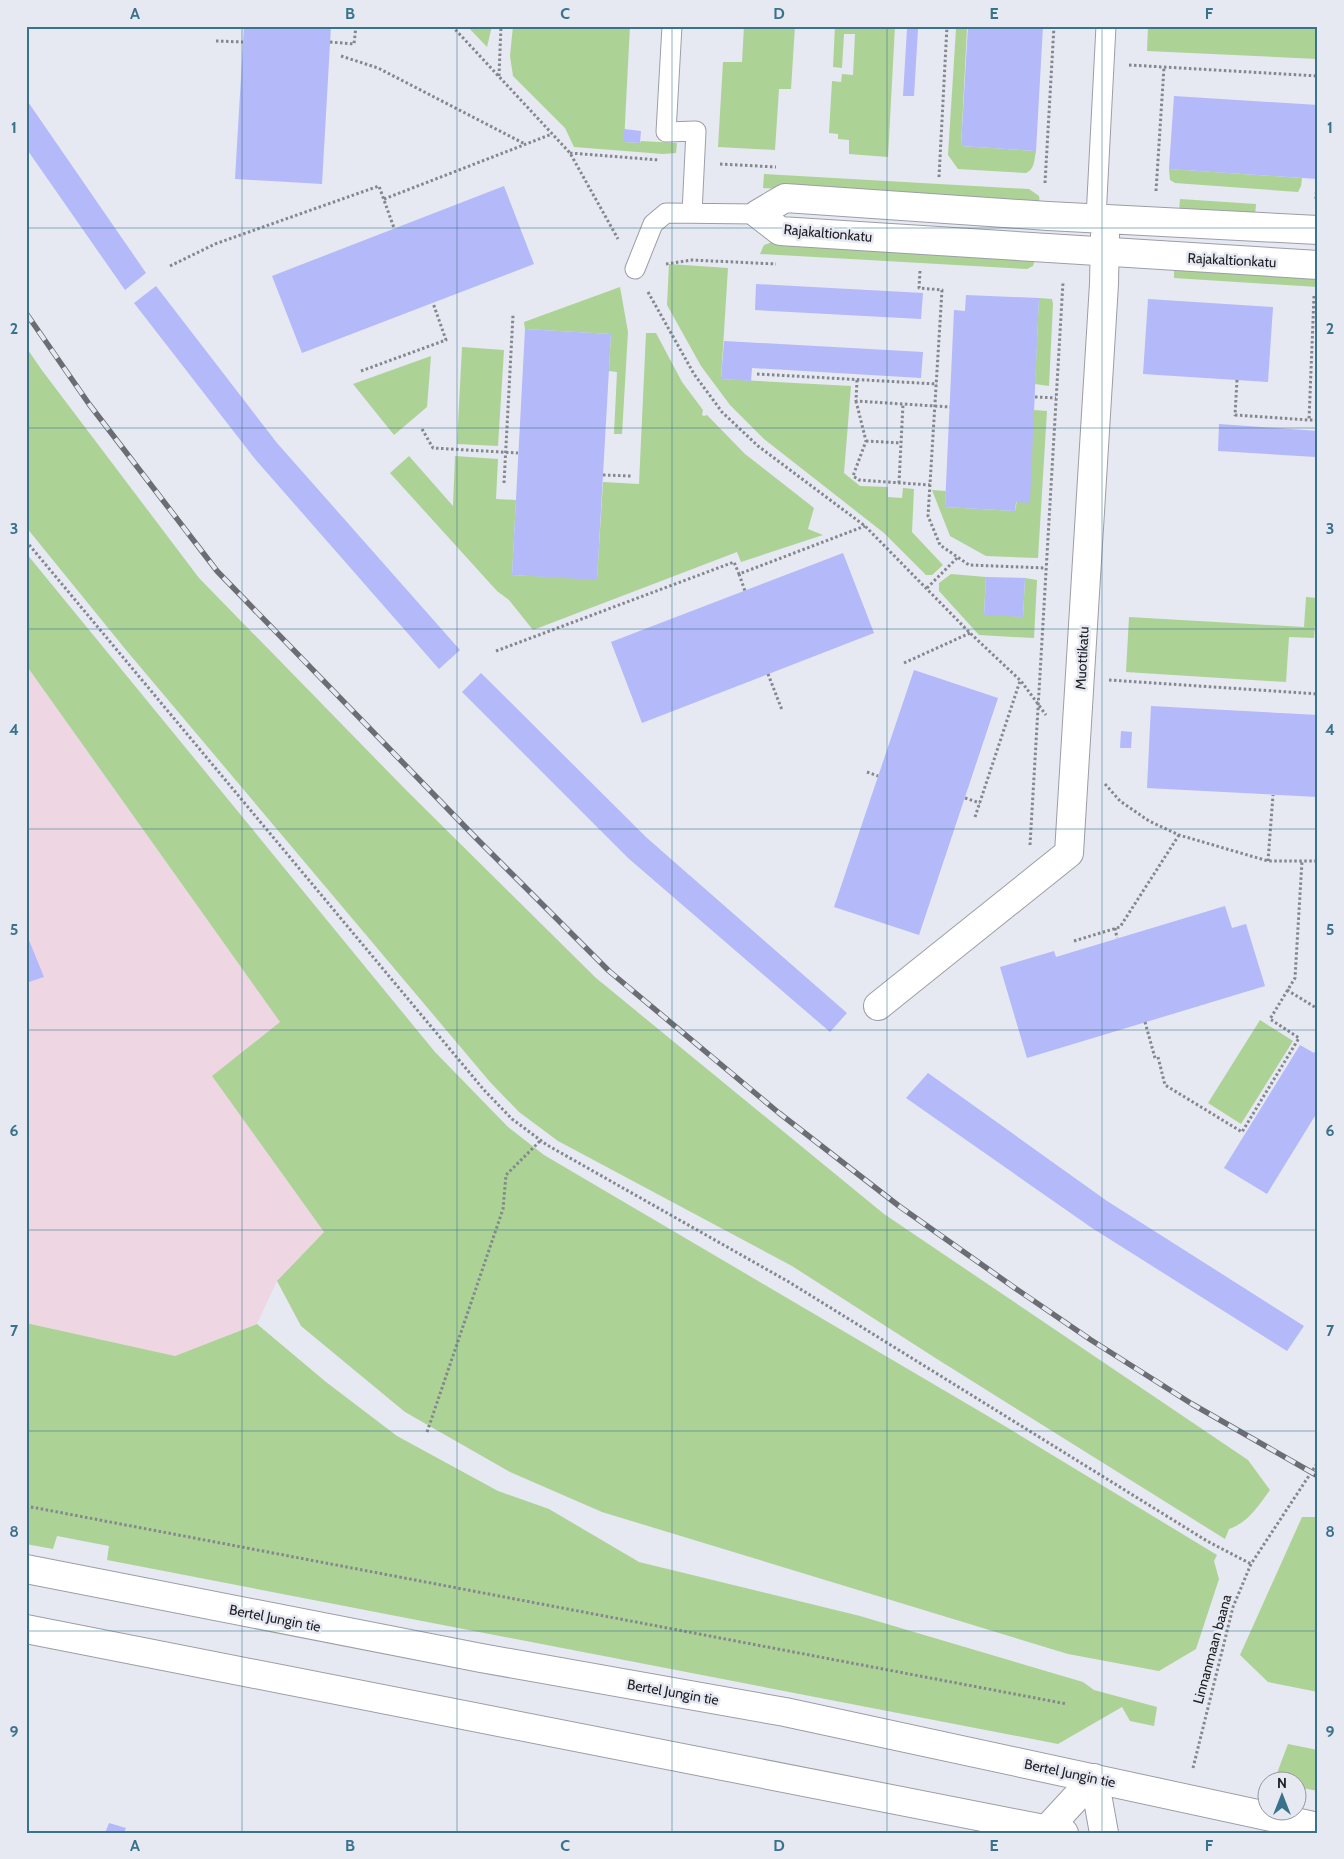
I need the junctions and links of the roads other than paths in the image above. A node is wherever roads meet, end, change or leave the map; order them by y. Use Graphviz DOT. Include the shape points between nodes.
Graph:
graph roads {
  1 [pos="672,26"];
  2 [pos="1106,26"];
  3 [pos="692,213"];
  4 [pos="758,214"];
  5 [pos="1101,218"];
  6 [pos="1318,230"];
  7 [pos="1104,252"];
  8 [pos="1318,265"];
  9 [pos="635,269"];
  10 [pos="878,1006"];
  11 [pos="26,1569"];
  12 [pos="26,1629"];
  13 [pos="1094,1778"];
  14 [pos="1318,1827"];
  15 [pos="1053,1832"];
  16 [pos="1104,1833"];
  1 -- 3 [label="lane" via="666,132 696,131"];
  2 -- 5 [label="lane"];
  3 -- 4 [label="lane"];
  3 -- 9 [label="lane" via="666,213 653,224"];
  4 -- 5 [label="main road, Rajakaltionkatu" via="785,198"];
  4 -- 7 [label="main road, Rajakaltionkatu" via="780,231"];
  5 -- 6 [label="main road, Rajakaltionkatu"];
  5 -- 7 [label="main road, Muottikatu"];
  7 -- 8 [label="main road, Rajakaltionkatu"];
  7 -- 10 [label="main road, Muottikatu" via="1069,854"];
  11 -- 13 [label="main road, Bertel Jungin tie" via="480,1658 785,1712"];
  12 -- 15 [label="main road"];
  13 -- 14 [label="main road, Bertel Jungin tie"];
  13 -- 15 [label="main road"];
  13 -- 16 [label="main road"];
}
